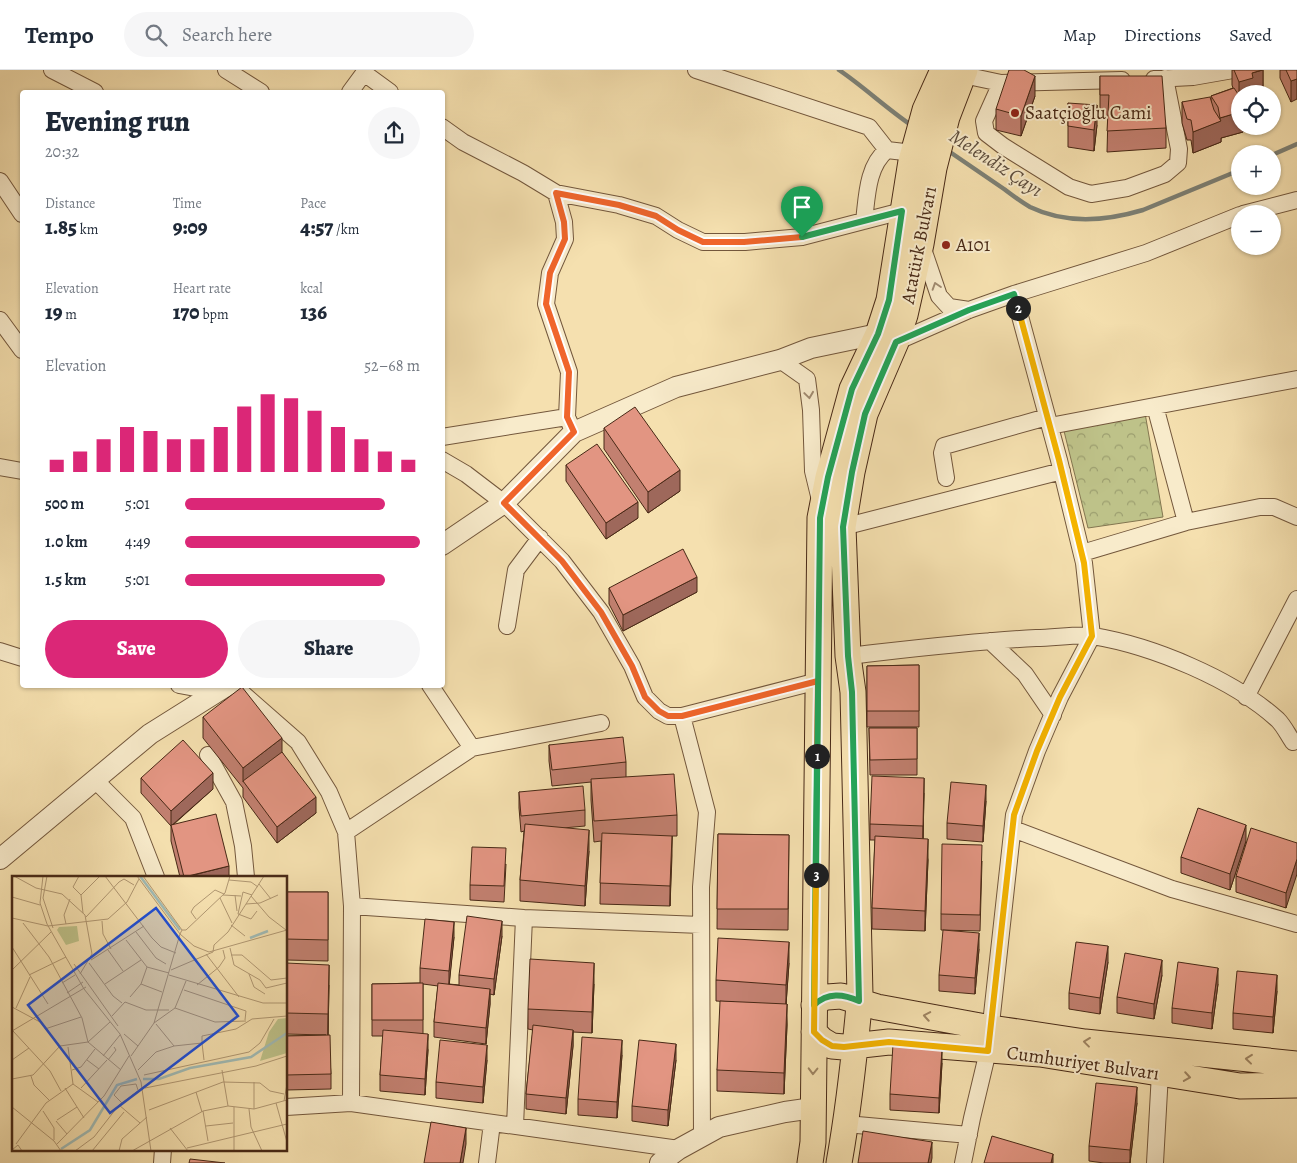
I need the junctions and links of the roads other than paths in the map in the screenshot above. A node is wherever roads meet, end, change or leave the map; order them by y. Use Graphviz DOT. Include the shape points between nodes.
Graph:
graph roads {
  1 [pos="52,70"];
  2 [pos="226,70"];
  3 [pos="696,70"];
  4 [pos="1234,70"];
  5 [pos="365,71"];
  6 [pos="957,72"];
  7 [pos="1193,74"];
  8 [pos="1165,78"];
  9 [pos="1001,83"];
  10 [pos="91,90"];
  11 [pos="258,90"];
  12 [pos="351,90"];
  13 [pos="388,90"];
  14 [pos="445,130"];
  15 [pos="887,150"];
  16 [pos="919,161"];
  17 [pos="0,181"];
  18 [pos="556,193"];
  19 [pos="1297,200"];
  20 [pos="1278,205"];
  21 [pos="20,211"];
  22 [pos="902,211"];
  23 [pos="1231,219"];
  24 [pos="864,221"];
  25 [pos="921,244"];
  26 [pos="1014,294"];
  27 [pos="969,310"];
  28 [pos="0,320"];
  29 [pos="887,338"];
  30 [pos="20,347"];
  31 [pos="780,360"];
  32 [pos="1297,379"];
  33 [pos="1155,406"];
  34 [pos="1048,421"];
  35 [pos="570,425"];
  36 [pos="445,437"];
  37 [pos="445,462"];
  38 [pos="0,466"];
  39 [pos="20,471"];
  40 [pos="1062,471"];
  41 [pos="946,478"];
  42 [pos="504,503"];
  43 [pos="822,509"];
  44 [pos="1297,517"];
  45 [pos="1186,522"];
  46 [pos="843,527"];
  47 [pos="540,538"];
  48 [pos="445,543"];
  49 [pos="1082,553"];
  50 [pos="1297,599"];
  51 [pos="508,626"];
  52 [pos="1092,636"];
  53 [pos="990,641"];
  54 [pos="0,651"];
  55 [pos="848,656"];
  56 [pos="20,657"];
  57 [pos="818,681"];
  58 [pos="224,688"];
  59 [pos="227,688"];
  60 [pos="432,688"];
  61 [pos="1246,697"];
  62 [pos="1052,715"];
  63 [pos="682,716"];
  64 [pos="601,723"];
  65 [pos="1296,746"];
  66 [pos="472,748"];
  67 [pos="208,755"];
  68 [pos="95,780"];
  69 [pos="1012,829"];
  70 [pos="346,832"];
  71 [pos="0,859"];
  72 [pos="156,876"];
  73 [pos="246,876"];
  74 [pos="352,906"];
  75 [pos="524,918"];
  76 [pos="1297,924"];
  77 [pos="701,925"];
  78 [pos="859,1001"];
  79 [pos="814,1005"];
  80 [pos="814,1032"];
  81 [pos="990,1040"];
  82 [pos="855,1047"];
  83 [pos="1297,1064"];
  84 [pos="1160,1073"];
  85 [pos="1297,1085"];
  86 [pos="351,1103"];
  87 [pos="288,1107"];
  88 [pos="813,1108"];
  89 [pos="492,1122"];
  90 [pos="846,1124"];
  91 [pos="515,1126"];
  92 [pos="969,1135"];
  93 [pos="702,1136"];
  94 [pos="679,1149"];
  95 [pos="163,1150"];
  96 [pos="162,1163"];
  97 [pos="486,1163"];
  98 [pos="660,1163"];
  99 [pos="810,1163"];
  100 [pos="839,1163"];
  101 [pos="963,1163"];
  102 [pos="1155,1163"];
  1 -- 10 [label="street"];
  2 -- 11 [label="street"];
  3 -- 15 [label="street" via="869,127"];
  4 -- 7 [label="street"];
  5 -- 12 [label="street"];
  5 -- 13 [label="street"];
  6 -- 9 [label="street"];
  6 -- 16 [label="main road, Atatürk Bulvarı" via="936,113"];
  7 -- 8 [label="street"];
  8 -- 9 [label="street"];
  8 -- 9 [label="street" via="1179,149 1178,163 1165,174 1127,188 1091,194 1069,187 986,132 984,121"];
  14 -- 18 [label="street"];
  15 -- 16 [label="street"];
  15 -- 24 [label="street" via="879,156 868,186"];
  16 -- 22 [label="main road, Atatürk Bulvarı"];
  16 -- 25 [label="main road, Atatürk Bulvarı"];
  17 -- 21 [label="street"];
  18 -- 24 [label="street" via="656,216 703,242 802,237"];
  18 -- 35 [label="street" via="565,239 550,273 546,304 569,372"];
  19 -- 20 [label="street"];
  22 -- 24 [label="street"];
  22 -- 29 [label="main road, Atatürk Bulvarı"];
  23 -- 26 [label="street" via="1146,253"];
  27 -- 25 [label="street, one-way" via="949,307 939,296"];
  25 -- 29 [label="main road, Atatürk Bulvarı" via="905,315"];
  26 -- 27 [label="street"];
  26 -- 34 [label="street"];
  27 -- 29 [label="street"];
  28 -- 30 [label="street"];
  29 -- 31 [label="street" via="811,348"];
  29 -- 43 [label="main road, Atatürk Bulvarı" via="852,389"];
  29 -- 46 [label="main road, Atatürk Bulvarı" via="865,414"];
  31 -- 35 [label="street" via="676,387"];
  31 -- 43 [label="street, one-way" via="807,379 812,410 813,471"];
  32 -- 33 [label="street"];
  33 -- 34 [label="street"];
  33 -- 45 [label="street"];
  34 -- 40 [label="street"];
  34 -- 41 [label="street" via="944,446"];
  35 -- 36 [label="street"];
  35 -- 42 [label="street"];
  37 -- 42 [label="street"];
  38 -- 39 [label="street"];
  40 -- 46 [label="street"];
  40 -- 49 [label="street"];
  42 -- 47 [label="street"];
  42 -- 48 [label="street"];
  43 -- 57 [label="main road, Atatürk Bulvarı"];
  44 -- 45 [label="street" via="1274,508 1260,507"];
  45 -- 49 [label="street"];
  46 -- 55 [label="main road, Atatürk Bulvarı"];
  47 -- 51 [label="street" via="516,570"];
  47 -- 63 [label="street" via="601,612 632,666 645,697 664,714"];
  49 -- 52 [label="street"];
  50 -- 61 [label="street"];
  52 -- 53 [label="street"];
  52 -- 61 [label="street" via="1141,648 1178,662 1219,680"];
  52 -- 62 [label="street"];
  53 -- 55 [label="street"];
  53 -- 62 [label="street" via="1025,674"];
  54 -- 56 [label="street"];
  55 -- 78 [label="main road, Atatürk Bulvarı" via="852,692"];
  57 -- 63 [label="street"];
  57 -- 79 [label="main road, Atatürk Bulvarı"];
  58 -- 68 [label="street" via="150,734"];
  59 -- 70 [label="street" via="298,742 330,792"];
  60 -- 66 [label="street"];
  61 -- 65 [label="street" via="1280,722"];
  62 -- 69 [label="street" via="1014,815"];
  63 -- 77 [label="street" via="707,812"];
  64 -- 66 [label="street"];
  66 -- 70 [label="street"];
  67 -- 73 [label="street" via="234,802"];
  68 -- 71 [label="street"];
  68 -- 72 [label="street" via="133,818"];
  69 -- 76 [label="street" via="1172,889"];
  69 -- 81 [label="street"];
  70 -- 74 [label="street"];
  74 -- 75 [label="street"];
  74 -- 86 [label="street"];
  75 -- 77 [label="street"];
  75 -- 91 [label="street"];
  77 -- 93 [label="street"];
  78 -- 79 [label="main road, Cumhuriyet Bulvarı" via="833,995"];
  81 -- 78 [label="main road, Cumhuriyet Bulvarı, one-way"];
  78 -- 82 [label="main road, Atatürk Bulvarı"];
  79 -- 80 [label="main road, Atatürk Bulvarı"];
  80 -- 82 [label="main road, Cumhuriyet Bulvarı" via="832,1046"];
  80 -- 88 [label="main road, Atatürk Bulvarı, one-way"];
  81 -- 82 [label="main road, Cumhuriyet Bulvarı" via="889,1042"];
  83 -- 81 [label="main road, Cumhuriyet Bulvarı, one-way" via="1085,1042"];
  81 -- 84 [label="main road, Cumhuriyet Bulvarı" via="1040,1054"];
  81 -- 92 [label="street"];
  82 -- 90 [label="main road, Atatürk Bulvarı"];
  84 -- 85 [label="main road, Cumhuriyet Bulvarı, one-way" via="1240,1086"];
  84 -- 102 [label="street"];
  86 -- 87 [label="street"];
  86 -- 89 [label="street"];
  88 -- 93 [label="street" via="719,1127"];
  88 -- 99 [label="main road, Atatürk Bulvarı"];
  89 -- 91 [label="street"];
  89 -- 97 [label="street"];
  90 -- 92 [label="street"];
  90 -- 100 [label="main road, Atatürk Bulvarı"];
  91 -- 94 [label="street"];
  92 -- 101 [label="street"];
  93 -- 94 [label="street"];
  94 -- 98 [label="street"];
  95 -- 96 [label="street"];
}
